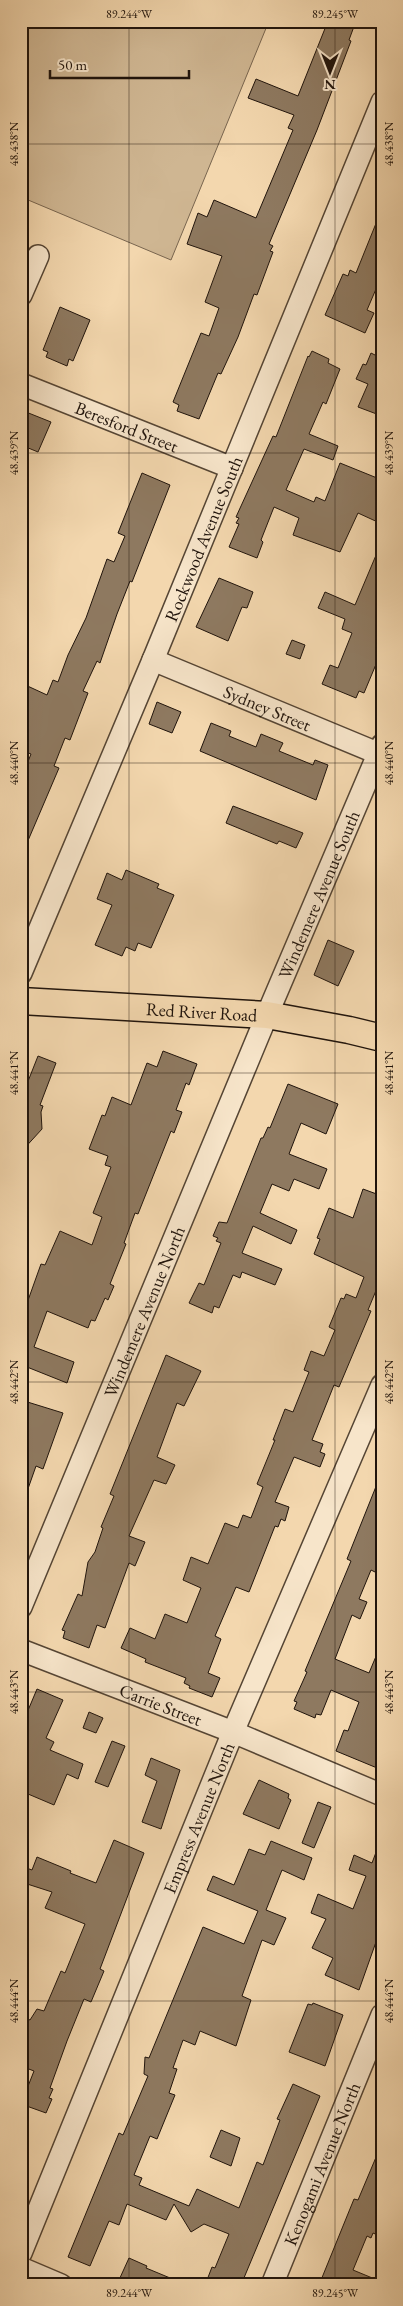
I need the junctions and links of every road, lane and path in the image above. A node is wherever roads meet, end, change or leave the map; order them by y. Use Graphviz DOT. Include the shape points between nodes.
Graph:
graph roads {
  1 [pos="382,102"];
  2 [pos="377,129"];
  3 [pos="38,256"];
  4 [pos="21,295"];
  5 [pos="21,384"];
  6 [pos="232,468"];
  7 [pos="153,660"];
  8 [pos="380,751"];
  9 [pos="21,973"];
  10 [pos="21,1001"];
  11 [pos="267,1015"];
  12 [pos="382,1038"];
  13 [pos="382,1385"];
  14 [pos="21,1607"];
  15 [pos="21,1650"];
  16 [pos="233,1732"];
  17 [pos="382,1795"];
  18 [pos="382,2015"];
  19 [pos="21,2253"];
  20 [pos="21,2268"];
  21 [pos="61,2285"];
  22 [pos="272,2285"];
  1 -- 2 [label="street, Rockwood Avenue South"];
  2 -- 6 [label="street, Rockwood Avenue South"];
  3 -- 4 [label="street"];
  5 -- 6 [label="street, Beresford Street"];
  6 -- 7 [label="street, Rockwood Avenue South"];
  7 -- 8 [label="street, Sydney Street"];
  7 -- 9 [label="street, Rockwood Avenue South"];
  8 -- 11 [label="street, Windemere Avenue South"];
  10 -- 11 [label="main road, Red River Road"];
  11 -- 12 [label="main road, Red River Road"];
  11 -- 14 [label="street, Windemere Avenue North"];
  13 -- 16 [label="street, Empress Avenue North"];
  15 -- 16 [label="street, Carrie Street"];
  16 -- 17 [label="street, Carrie Street"];
  16 -- 19 [label="street, Empress Avenue North"];
  18 -- 22 [label="street, Kenogami Avenue North"];
  20 -- 21 [label="street"];
}
